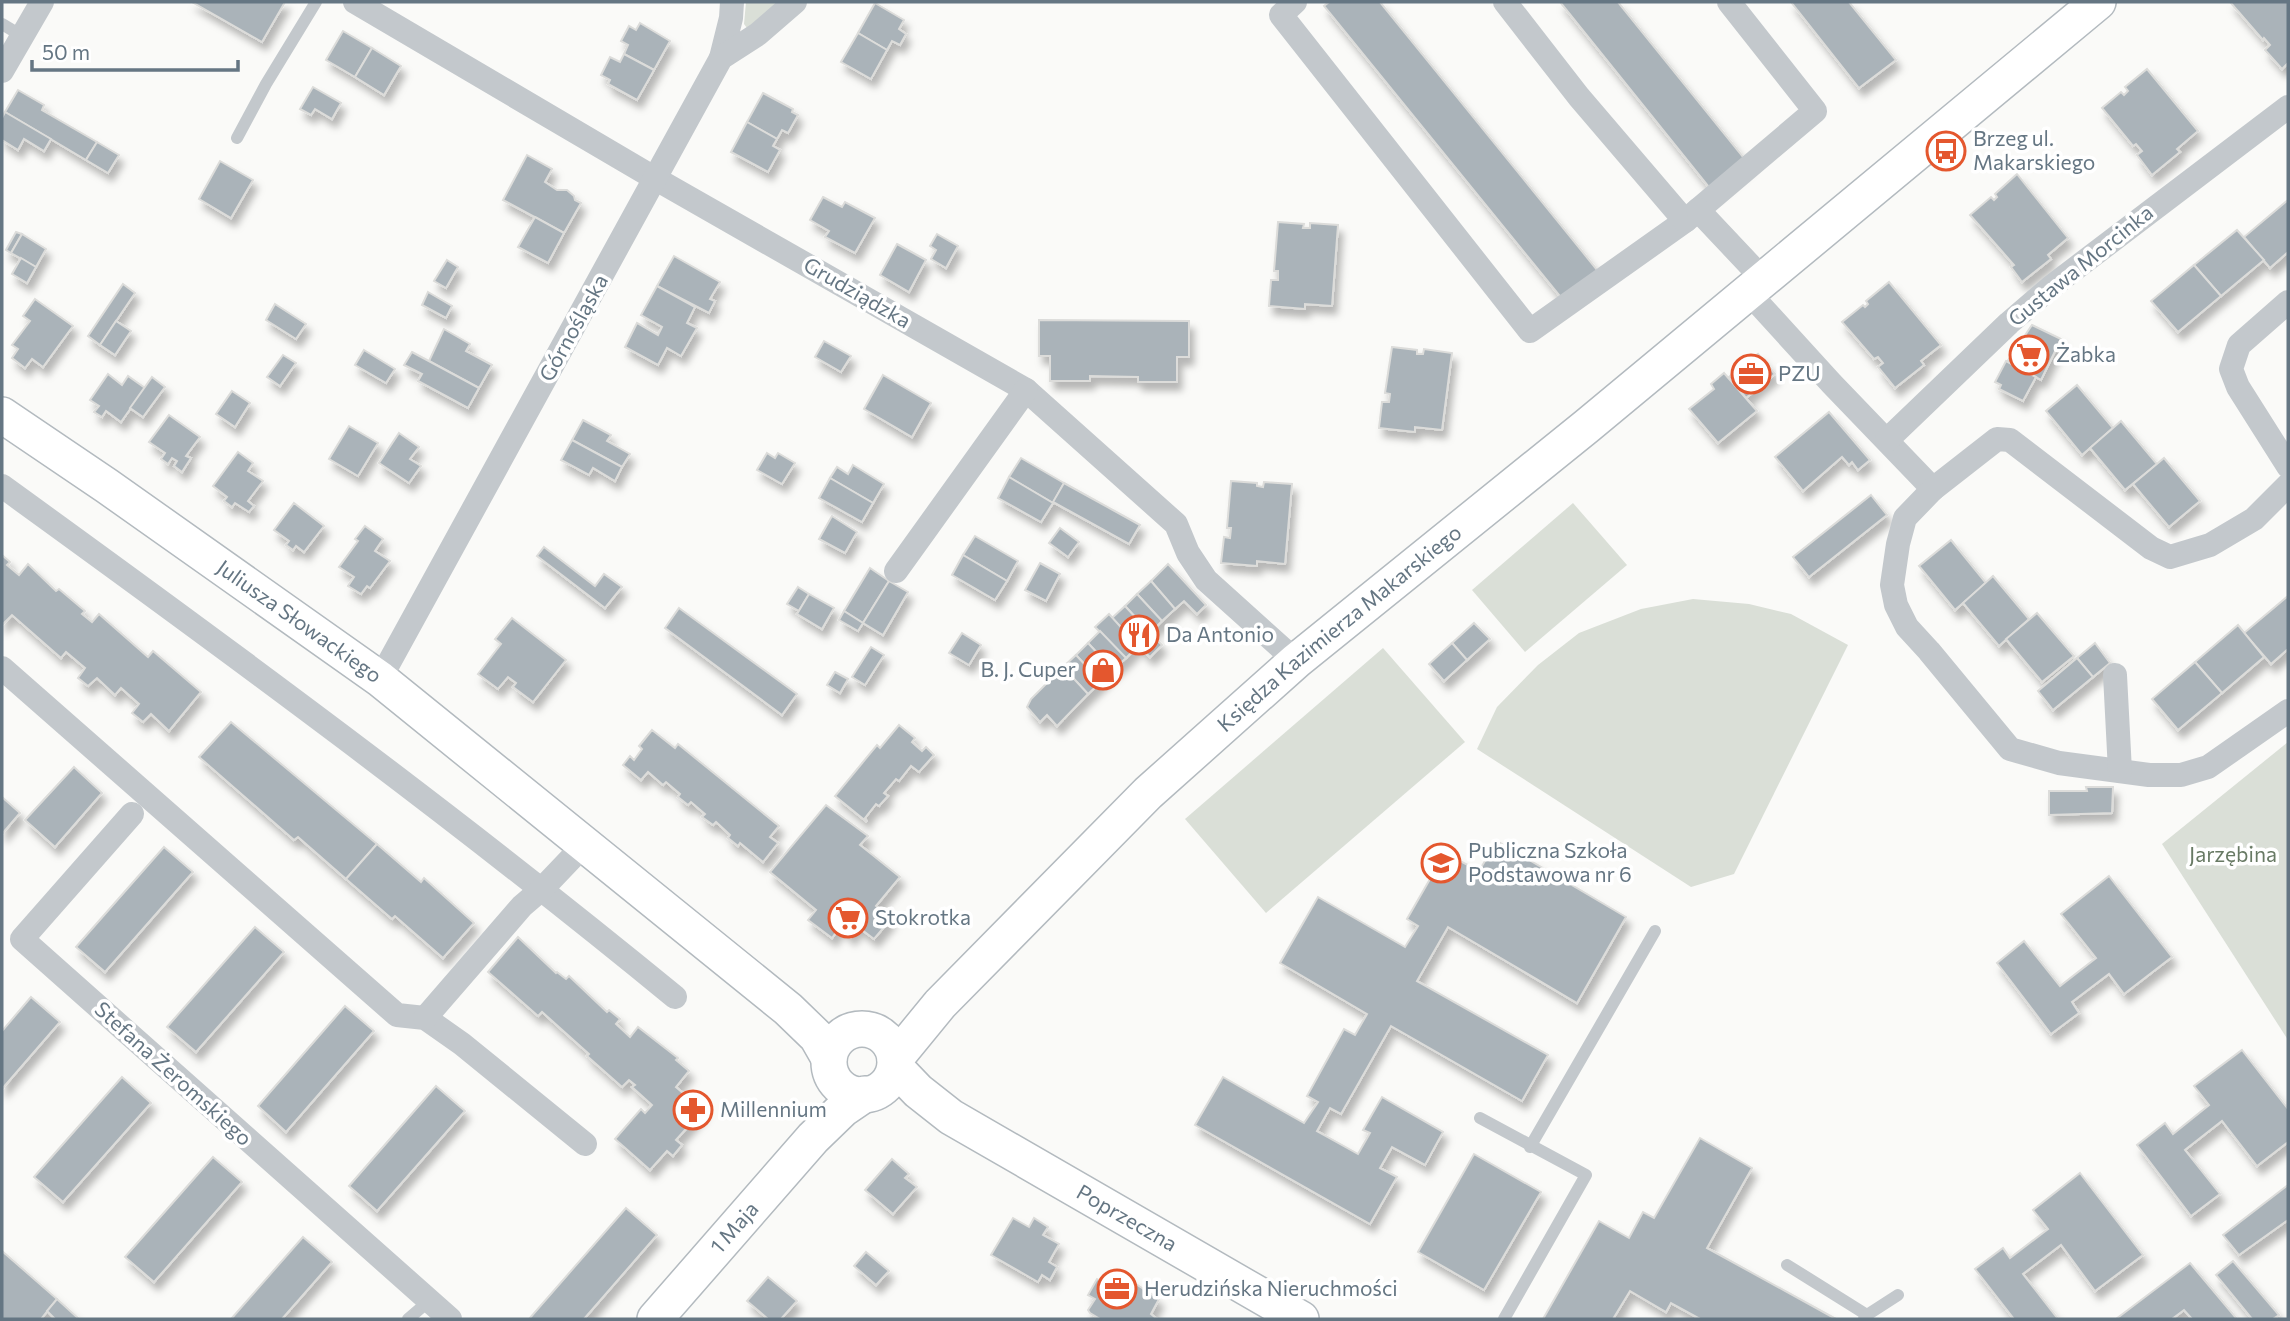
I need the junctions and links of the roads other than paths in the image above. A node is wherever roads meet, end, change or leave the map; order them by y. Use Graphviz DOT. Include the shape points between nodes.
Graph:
graph roads {
  1 [pos="42,2"];
  2 [pos="316,2"];
  3 [pos="355,2"];
  4 [pos="732,2"];
  5 [pos="795,2"];
  6 [pos="1295,2"];
  7 [pos="1505,2"];
  8 [pos="1729,2"];
  9 [pos="2098,2"];
  10 [pos="12,30"];
  11 [pos="721,58"];
  12 [pos="2,71"];
  13 [pos="2288,107"];
  14 [pos="237,138"];
  15 [pos="656,179"];
  16 [pos="1691,216"];
  17 [pos="1756,286"];
  18 [pos="2288,302"];
  19 [pos="1026,390"];
  20 [pos="2,415"];
  21 [pos="1888,440"];
  22 [pos="2288,466"];
  23 [pos="2288,485"];
  24 [pos="2,486"];
  25 [pos="1933,489"];
  26 [pos="896,571"];
  27 [pos="1296,661"];
  28 [pos="2,668"];
  29 [pos="2115,675"];
  30 [pos="380,679"];
  31 [pos="2288,711"];
  32 [pos="2120,771"];
  33 [pos="132,814"];
  34 [pos="584,845"];
  35 [pos="542,888"];
  36 [pos="1655,930"];
  37 [pos="675,997"];
  38 [pos="425,1018"];
  39 [pos="865,1064"];
  40 [pos="1480,1118"];
  41 [pos="584,1144"];
  42 [pos="1530,1147"];
  43 [pos="1787,1265"];
  44 [pos="1898,1296"];
  45 [pos="429,1301"];
  46 [pos="1865,1317"];
  47 [pos="408,1319"];
  48 [pos="450,1319"];
  49 [pos="655,1319"];
  50 [pos="1301,1319"];
  51 [pos="1504,1319"];
  1 -- 10 [label="street"];
  2 -- 14 [label="lane"];
  3 -- 15 [label="street, Grudziądzka"];
  4 -- 11 [label="street"];
  5 -- 11 [label="street, Górnośląska"];
  6 -- 16 [label="street" via="1280,15 1530,331"];
  7 -- 16 [label="street" via="1579,97"];
  8 -- 16 [label="street" via="1815,111"];
  9 -- 17 [label="street, Księdza Kazimierza Makarskiego"];
  10 -- 12 [label="street"];
  11 -- 15 [label="street, Górnośląska"];
  13 -- 21 [label="street, Gustawa Morcinka" via="2051,287"];
  15 -- 19 [label="street, Grudziądzka"];
  15 -- 30 [label="street, Górnośląska"];
  16 -- 17 [label="street"];
  17 -- 21 [label="street" via="1832,384"];
  17 -- 27 [label="street, Księdza Kazimierza Makarskiego"];
  18 -- 22 [label="street" via="2239,345 2231,369"];
  19 -- 26 [label="street"];
  19 -- 27 [label="street, Grudziądzka" via="1176,524 1206,580"];
  20 -- 30 [label="street, Juliusza Słowackiego"];
  21 -- 25 [label="street"];
  23 -- 25 [label="street" via="2253,519 2210,545 2170,557 2151,548 2010,440 1997,439"];
  24 -- 35 [label="street" via="253,667"];
  25 -- 32 [label="street" via="1905,518 1898,544 1892,585 1907,627 2010,749 2059,763"];
  27 -- 39 [label="street, Księdza Kazimierza Makarskiego" via="1148,793 940,1004"];
  28 -- 38 [label="street" via="397,1015"];
  29 -- 32 [label="street"];
  30 -- 34 [label="street, Juliusza Słowackiego"];
  31 -- 32 [label="street" via="2208,767 2181,775"];
  33 -- 45 [label="street, Stefana Żeromskiego" via="22,939"];
  34 -- 35 [label="street"];
  34 -- 39 [label="street, Juliusza Słowackiego" via="788,1009 824,1027"];
  35 -- 37 [label="street"];
  35 -- 38 [label="street"];
  36 -- 42 [label="lane"];
  38 -- 41 [label="street"];
  39 -- 49 [label="street, 1 Maja" via="844,1109 813,1138"];
  39 -- 50 [label="street, Poprzeczna"];
  40 -- 42 [label="lane"];
  42 -- 51 [label="lane" via="1586,1175"];
  43 -- 46 [label="lane"];
  44 -- 46 [label="lane"];
  45 -- 47 [label="lane"];
  45 -- 48 [label="street, Stefana Żeromskiego"];
}
